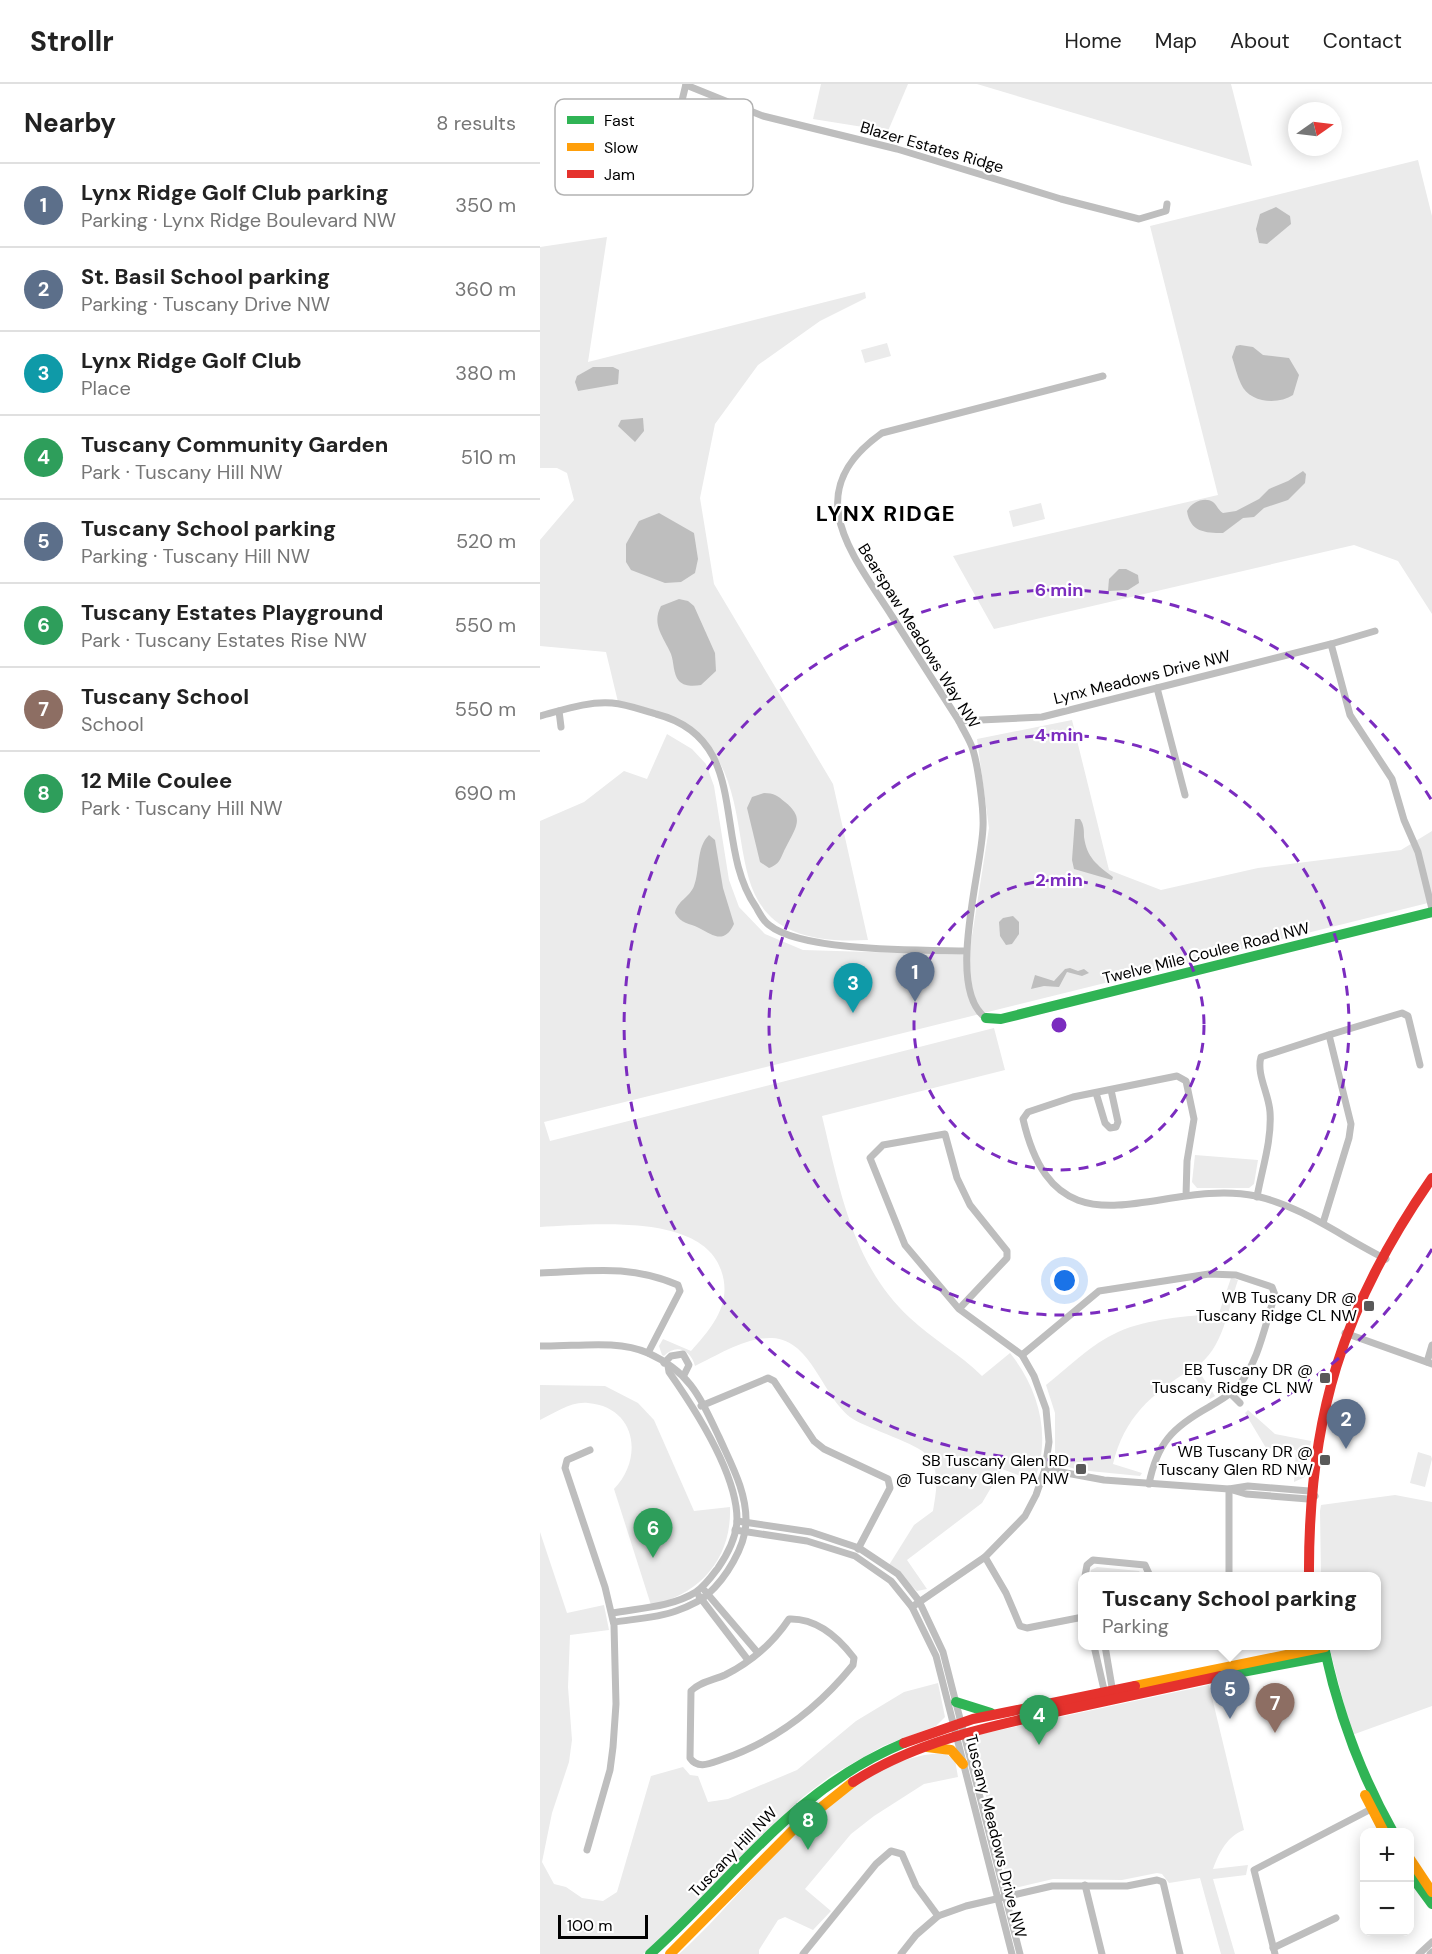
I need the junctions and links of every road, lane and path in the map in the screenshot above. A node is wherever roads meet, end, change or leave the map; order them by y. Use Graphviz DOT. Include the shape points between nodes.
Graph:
graph roads {
  1 [pos="686,85"];
  2 [pos="721,99"];
  3 [pos="753,112"];
  4 [pos="1167,204"];
  5 [pos="1104,376"];
  6 [pos="1375,632"];
  7 [pos="1330,644"];
  8 [pos="1157,688"];
  9 [pos="559,711"];
  10 [pos="540,716"];
  11 [pos="958,721"];
  12 [pos="561,727"];
  13 [pos="1185,795"];
  14 [pos="1432,910"];
  15 [pos="966,951"];
  16 [pos="986,1018"];
  17 [pos="1329,1035"];
  18 [pos="1420,1065"];
  19 [pos="1111,1090"];
  20 [pos="1096,1093"];
  21 [pos="1432,1178"];
  22 [pos="1432,1189"];
  23 [pos="1186,1196"];
  24 [pos="1257,1197"];
  25 [pos="1323,1223"];
  26 [pos="1383,1258"];
  27 [pos="540,1273"];
  28 [pos="959,1309"];
  29 [pos="1348,1334"];
  30 [pos="1432,1345"];
  31 [pos="540,1346"];
  32 [pos="648,1353"];
  33 [pos="1022,1355"];
  34 [pos="1430,1363"];
  35 [pos="666,1364"];
  36 [pos="684,1375"];
  37 [pos="1231,1394"];
  38 [pos="1240,1403"];
  39 [pos="704,1404"];
  40 [pos="696,1409"];
  41 [pos="590,1450"];
  42 [pos="1045,1469"];
  43 [pos="1149,1484"];
  44 [pos="1229,1489"];
  45 [pos="1311,1496"];
  46 [pos="737,1521"];
  47 [pos="746,1522"];
  48 [pos="735,1530"];
  49 [pos="744,1533"];
  50 [pos="859,1548"];
  51 [pos="855,1556"];
  52 [pos="985,1557"];
  53 [pos="1085,1572"];
  54 [pos="1148,1572"];
  55 [pos="1229,1572"];
  56 [pos="1309,1572"];
  57 [pos="1315,1572"];
  58 [pos="699,1589"];
  59 [pos="705,1597"];
  60 [pos="919,1601"];
  61 [pos="912,1607"];
  62 [pos="613,1618"];
  63 [pos="1078,1618"];
  64 [pos="1095,1650"];
  65 [pos="1105,1650"];
  66 [pos="1321,1650"];
  67 [pos="758,1653"];
  68 [pos="748,1660"];
  69 [pos="1109,1695"];
  70 [pos="956,1702"];
  71 [pos="994,1714"];
  72 [pos="959,1728"];
  73 [pos="917,1747"];
  74 [pos="963,1764"];
  75 [pos="1375,1807"];
  76 [pos="1382,1828"];
  77 [pos="1390,1828"];
  78 [pos="588,1850"];
  79 [pos="1414,1865"];
  80 [pos="1414,1879"];
  81 [pos="1085,1885"];
  82 [pos="1432,1892"];
  83 [pos="1002,1898"];
  84 [pos="1432,1904"];
  85 [pos="938,1916"];
  86 [pos="1336,1918"];
  87 [pos="1432,1942"];
  88 [pos="1274,1951"];
  89 [pos="650,1954"];
  90 [pos="670,1954"];
  91 [pos="803,1954"];
  92 [pos="901,1954"];
  93 [pos="1012,1954"];
  94 [pos="1020,1954"];
  95 [pos="1102,1954"];
  96 [pos="1180,1954"];
  97 [pos="1419,1954"];
  1 -- 2 [label="street, Blazer Estates Ridge"];
  3 -- 4 [label="street, Blazer Estates Ridge" via="1139,219 1166,211"];
  5 -- 11 [label="street, Bearspaw Meadows Way NW" via="882,434 866,445 845,476 838,496 844,538"];
  6 -- 7 [label="street, Lynx Meadows Drive NW"];
  7 -- 8 [label="street, Lynx Meadows Drive NW"];
  7 -- 14 [label="street" via="1350,715 1392,779 1418,852"];
  8 -- 11 [label="street, Lynx Meadows Drive NW" via="1042,717"];
  8 -- 13 [label="street"];
  9 -- 10 [label="street"];
  9 -- 12 [label="street"];
  9 -- 15 [label="street" via="590,703 612,703 674,718 698,734 722,777 737,872 768,925 805,942"];
  11 -- 15 [label="street, Bearspaw Meadows Way NW" via="973,749 983,827"];
  14 -- 16 [label="street, Twelve Mile Coulee Road NW" via="1001,1019"];
  15 -- 16 [label="street, Bearspaw Meadows Way NW" via="972,995 978,1012"];
  17 -- 18 [label="street" via="1402,1013 1408,1016"];
  17 -- 24 [label="street" via="1261,1057 1259,1065 1270,1112"];
  17 -- 25 [label="street" via="1351,1124"];
  19 -- 20 [label="street"];
  19 -- 20 [label="street" via="1116,1127 1105,1123"];
  19 -- 23 [label="street" via="1177,1076 1186,1082 1194,1119"];
  20 -- 23 [label="street" via="1028,1112 1023,1119 1043,1173 1064,1193 1102,1206"];
  21 -- 26 [label="street"];
  22 -- 26 [label="street"];
  23 -- 24 [label="street"];
  24 -- 25 [label="street"];
  25 -- 26 [label="street"];
  26 -- 29 [label="street"];
  27 -- 32 [label="street" via="634,1271 678,1285 681,1291"];
  28 -- 28 [label="street" via="901,1235 870,1158 883,1145 945,1134 957,1178 970,1205 1007,1251 1007,1258"];
  28 -- 33 [label="street"];
  29 -- 34 [label="street"];
  29 -- 45 [label="street" via="1320,1420"];
  30 -- 34 [label="street"];
  31 -- 32 [label="street" via="619,1346"];
  32 -- 35 [label="street"];
  33 -- 37 [label="street" via="1099,1291 1209,1274 1236,1275 1272,1287 1275,1295 1248,1372"];
  33 -- 42 [label="street" via="1046,1410 1049,1442"];
  35 -- 36 [label="street"];
  35 -- 36 [label="street" via="671,1356 683,1354 689,1365"];
  35 -- 40 [label="street"];
  36 -- 39 [label="street"];
  37 -- 38 [label="street"];
  37 -- 43 [label="street" via="1182,1423 1167,1437 1158,1451"];
  39 -- 40 [label="street"];
  39 -- 47 [label="street" via="738,1479"];
  39 -- 50 [label="street" via="768,1378 774,1381 814,1441 888,1479 890,1488"];
  40 -- 46 [label="street" via="729,1482"];
  41 -- 62 [label="street" via="567,1460 565,1468"];
  42 -- 43 [label="street"];
  42 -- 52 [label="street" via="1025,1516"];
  43 -- 44 [label="street"];
  44 -- 45 [label="street" via="1248,1486"];
  44 -- 55 [label="street"];
  45 -- 56 [label="street"];
  45 -- 57 [label="street"];
  46 -- 47 [label="street"];
  46 -- 48 [label="street"];
  47 -- 49 [label="street"];
  47 -- 50 [label="street" via="812,1533"];
  48 -- 49 [label="street"];
  48 -- 58 [label="street" via="727,1556"];
  49 -- 51 [label="street" via="807,1542"];
  49 -- 59 [label="street" via="728,1569"];
  50 -- 51 [label="street"];
  50 -- 60 [label="street" via="898,1574"];
  51 -- 61 [label="street" via="891,1581"];
  52 -- 60 [label="street"];
  52 -- 63 [label="street" via="1020,1626"];
  53 -- 54 [label="street" via="1086,1565 1093,1560 1145,1565"];
  58 -- 59 [label="street"];
  58 -- 62 [label="street" via="671,1603"];
  59 -- 62 [label="street" via="675,1611"];
  59 -- 67 [label="street"];
  59 -- 68 [label="street"];
  60 -- 61 [label="street"];
  60 -- 70 [label="street" via="940,1641"];
  61 -- 72 [label="street" via="936,1656"];
  62 -- 78 [label="street" via="613,1747"];
  64 -- 69 [label="street"];
  65 -- 69 [label="street"];
  66 -- 69 [label="street, Tuscany Hill NW"];
  66 -- 75 [label="street"];
  67 -- 68 [label="street"];
  67 -- 68 [label="street" via="789,1619 799,1618 835,1636 854,1658 853,1665 813,1707 786,1729 738,1754 700,1766 693,1763 691,1691"];
  69 -- 71 [label="street, Tuscany Hill NW"];
  69 -- 72 [label="street, Tuscany Hill NW"];
  70 -- 71 [label="street"];
  70 -- 72 [label="street"];
  71 -- 72 [label="street, Tuscany Hill NW"];
  72 -- 73 [label="street, Tuscany Hill NW"];
  72 -- 74 [label="street, Tuscany Meadows Drive NW"];
  72 -- 83 [label="street, Tuscany Meadows Drive NW"];
  72 -- 89 [label="street, Tuscany Hill NW" via="924,1732 871,1756 825,1785 778,1824 688,1920"];
  73 -- 74 [label="street" via="951,1750"];
  73 -- 90 [label="street, Tuscany Hill NW" via="868,1772 807,1815 694,1934"];
  74 -- 83 [label="street, Tuscany Meadows Drive NW"];
  75 -- 76 [label="street"];
  75 -- 77 [label="street"];
  75 -- 88 [label="street" via="1254,1870"];
  79 -- 82 [label="street"];
  80 -- 84 [label="street"];
  81 -- 83 [label="street" via="1052,1886"];
  81 -- 95 [label="street"];
  81 -- 96 [label="street" via="1163,1882"];
  83 -- 85 [label="street"];
  83 -- 93 [label="street, Tuscany Meadows Drive NW"];
  83 -- 94 [label="street, Tuscany Meadows Drive NW"];
  85 -- 91 [label="street" via="916,1886 902,1854 891,1851"];
  85 -- 92 [label="street"];
  86 -- 88 [label="street"];
  87 -- 97 [label="street"];
}
